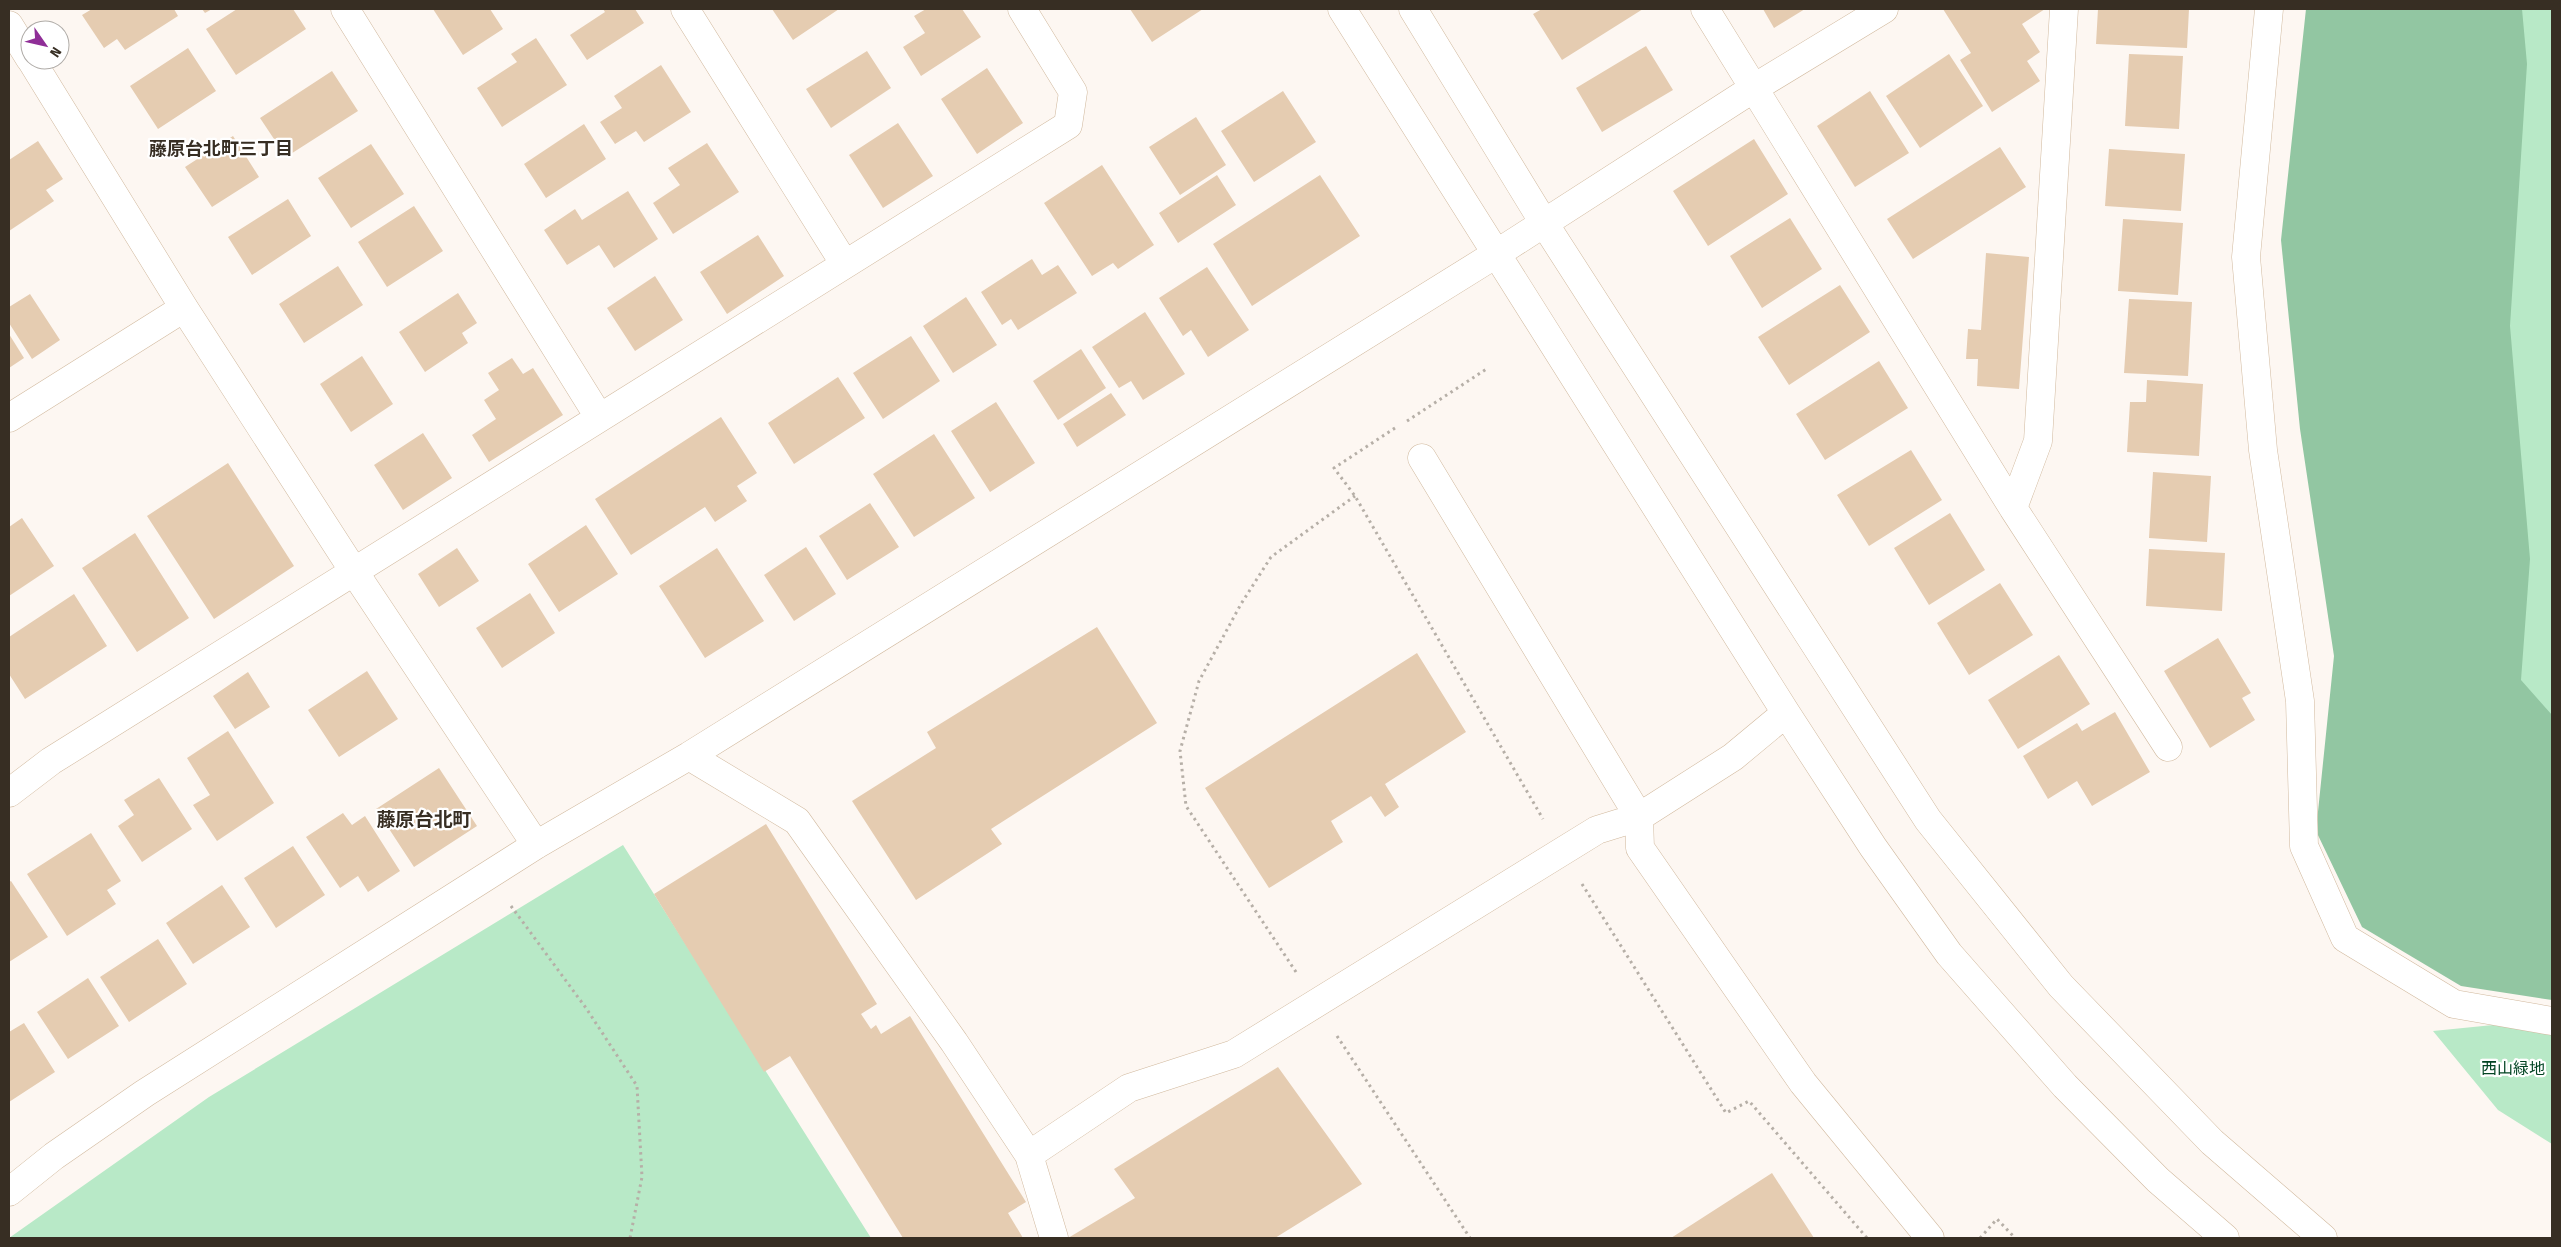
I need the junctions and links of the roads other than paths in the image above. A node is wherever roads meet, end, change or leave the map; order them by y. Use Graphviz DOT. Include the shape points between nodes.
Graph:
graph roads {
  1 [pos="345,9"];
  2 [pos="685,9"];
  3 [pos="1022,9"];
  4 [pos="1342,9"];
  5 [pos="1413,9"];
  6 [pos="1705,9"];
  7 [pos="1884,9"];
  8 [pos="2064,9"];
  9 [pos="2269,9"];
  10 [pos="19,45"];
  11 [pos="1754,88"];
  12 [pos="1544,223"];
  13 [pos="1496,254"];
  14 [pos="844,264"];
  15 [pos="184,308"];
  16 [pos="599,417"];
  17 [pos="9,418"];
  18 [pos="1422,458"];
  19 [pos="2013,508"];
  20 [pos="355,574"];
  21 [pos="1786,713"];
  22 [pos="2168,747"];
  23 [pos="689,756"];
  24 [pos="9,792"];
  25 [pos="1639,817"];
  26 [pos="536,845"];
  27 [pos="2552,1022"];
  28 [pos="1029,1155"];
  29 [pos="9,1192"];
  30 [pos="1054,1238"];
  31 [pos="1930,1238"];
  32 [pos="2226,1238"];
  33 [pos="2323,1238"];
  1 -- 16 [label="street"];
  2 -- 14 [label="street"];
  3 -- 14 [label="street" via="1074,92 1068,125"];
  4 -- 13 [label="street"];
  5 -- 12 [label="street"];
  6 -- 11 [label="street"];
  7 -- 11 [label="street"];
  8 -- 19 [label="street" via="2038,441"];
  9 -- 27 [label="street" via="2246,257 2263,450 2300,701 2304,846 2345,938 2454,1004"];
  10 -- 15 [label="street"];
  11 -- 12 [label="street"];
  11 -- 19 [label="street"];
  12 -- 13 [label="street"];
  12 -- 33 [label="street" via="1928,820 2061,986 2212,1142"];
  13 -- 21 [label="street"];
  13 -- 23 [label="street"];
  14 -- 16 [label="street"];
  15 -- 17 [label="street"];
  15 -- 20 [label="street"];
  16 -- 20 [label="street"];
  18 -- 25 [label="street"];
  19 -- 22 [label="street"];
  20 -- 24 [label="street" via="51,761"];
  20 -- 26 [label="street"];
  21 -- 25 [label="street" via="1733,757"];
  21 -- 32 [label="street" via="1873,847 1949,954 2064,1086 2158,1180"];
  23 -- 26 [label="street"];
  23 -- 28 [label="street" via="797,821 954,1042"];
  25 -- 28 [label="street" via="1596,830 1234,1054 1129,1088"];
  25 -- 31 [label="street" via="1640,848 1804,1083"];
  26 -- 29 [label="street" via="145,1093 54,1156"];
  28 -- 30 [label="street"];
}
